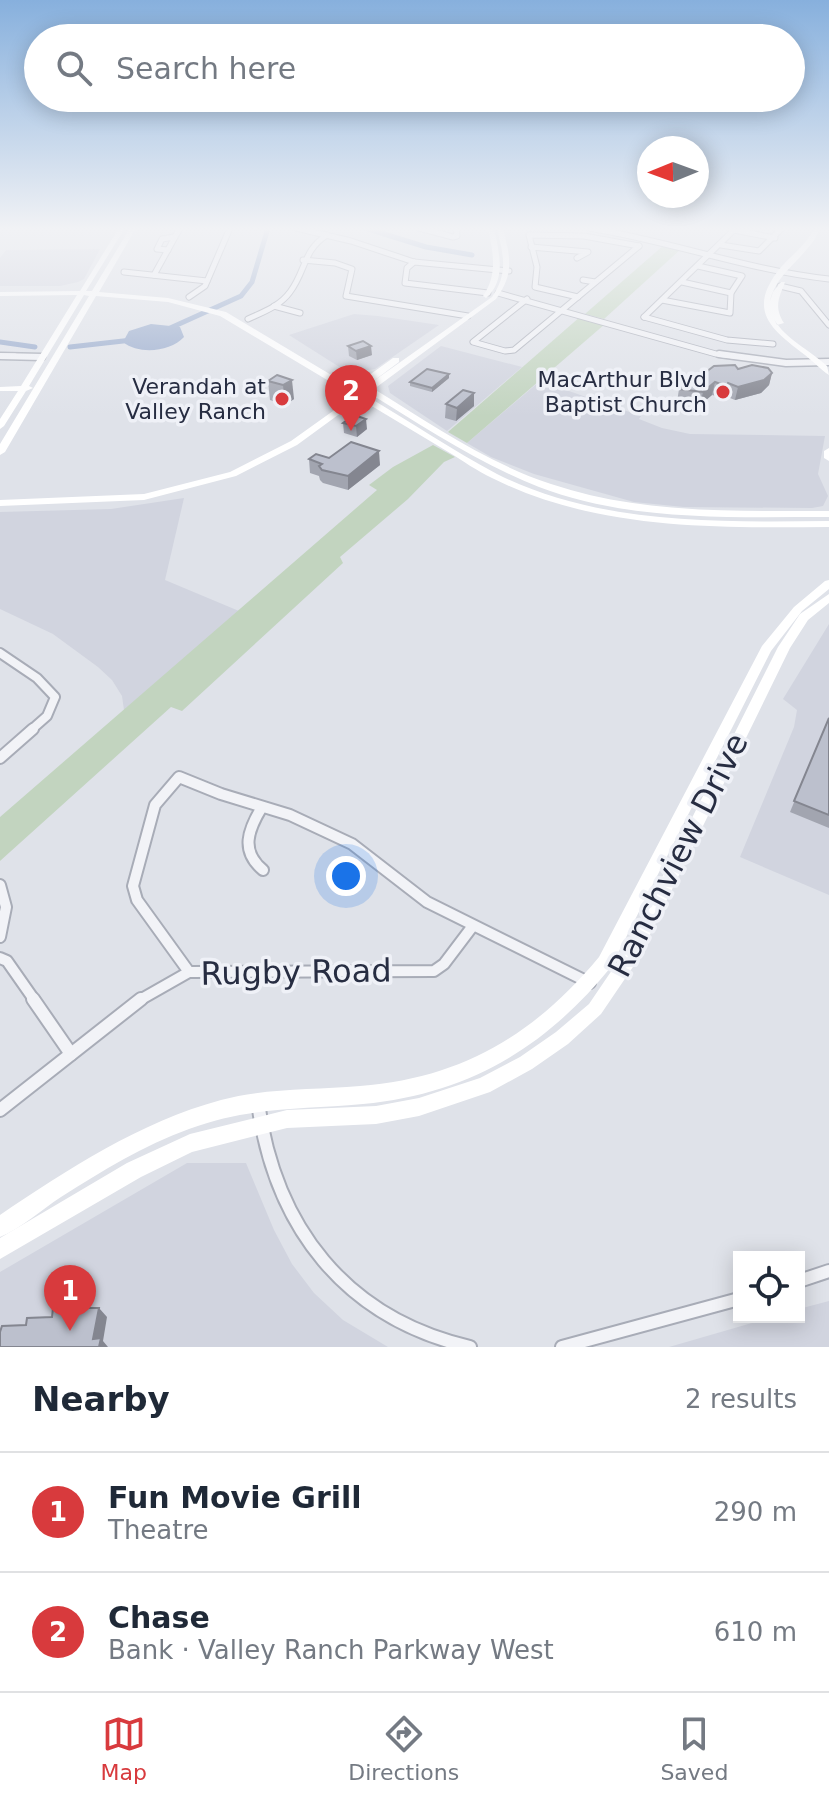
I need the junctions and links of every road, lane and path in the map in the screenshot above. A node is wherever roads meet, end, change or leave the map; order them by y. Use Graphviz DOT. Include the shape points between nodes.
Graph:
graph roads {
  1 [pos="58,291"];
  2 [pos="82,291"];
  3 [pos="94,291"];
  4 [pos="129,291"];
  5 [pos="199,291"];
  6 [pos="291,291"];
  7 [pos="347,291"];
  8 [pos="470,291"];
  9 [pos="552,291"];
  10 [pos="585,291"];
  11 [pos="672,291"];
  12 [pos="721,291"];
  13 [pos="768,291"];
  14 [pos="778,291"];
  15 [pos="800,291"];
  16 [pos="0,292"];
  17 [pos="133,292"];
  18 [pos="488,293"];
  19 [pos="498,293"];
  20 [pos="731,293"];
  21 [pos="189,297"];
  22 [pos="578,297"];
  23 [pos="527,299"];
  24 [pos="662,300"];
  25 [pos="206,304"];
  26 [pos="74,305"];
  27 [pos="86,306"];
  28 [pos="274,306"];
  29 [pos="769,309"];
  30 [pos="564,310"];
  31 [pos="300,313"];
  32 [pos="458,315"];
  33 [pos="468,316"];
  34 [pos="248,319"];
  35 [pos="829,325"];
  36 [pos="686,329"];
  37 [pos="53,339"];
  38 [pos="64,342"];
  39 [pos="671,343"];
  40 [pos="291,344"];
  41 [pos="773,344"];
  42 [pos="424,345"];
  43 [pos="280,347"];
  44 [pos="44,354"];
  45 [pos="3,356"];
  46 [pos="827,362"];
  47 [pos="0,364"];
  48 [pos="829,373"];
  49 [pos="382,375"];
  50 [pos="339,377"];
  51 [pos="23,388"];
  52 [pos="0,389"];
  53 [pos="38,389"];
  54 [pos="361,390"];
  55 [pos="342,399"];
  56 [pos="384,404"];
  57 [pos="339,411"];
  58 [pos="0,426"];
  59 [pos="829,451"];
  60 [pos="0,452"];
  61 [pos="264,456"];
  62 [pos="829,458"];
  63 [pos="533,489"];
  64 [pos="130,495"];
  65 [pos="0,496"];
  66 [pos="0,503"];
  67 [pos="829,513"];
  68 [pos="824,522"];
  69 [pos="829,583"];
  70 [pos="829,597"];
  71 [pos="775,648"];
  72 [pos="3,659"];
  73 [pos="0,758"];
  74 [pos="262,807"];
  75 [pos="263,870"];
  76 [pos="0,885"];
  77 [pos="624,925"];
  78 [pos="472,927"];
  79 [pos="641,934"];
  80 [pos="0,937"];
  81 [pos="0,958"];
  82 [pos="189,972"];
  83 [pos="590,983"];
  84 [pos="71,1054"];
  85 [pos="258,1101"];
  86 [pos="0,1110"];
  87 [pos="260,1124"];
  88 [pos="0,1227"];
  89 [pos="0,1249"];
  90 [pos="829,1271"];
  91 [pos="805,1279"];
  92 [pos="733,1301"];
  93 [pos="470,1347"];
  94 [pos="562,1347"];
  1 -- 2 [label="main road"];
  1 -- 16 [label="main road"];
  1 -- 26 [label="main road" via="73,298"];
  2 -- 3 [label="main road"];
  2 -- 26 [label="main road"];
  3 -- 17 [label="main road"];
  3 -- 27 [label="main road"];
  4 -- 17 [label="main road"];
  5 -- 21 [label="street"];
  6 -- 28 [label="street"];
  7 -- 32 [label="street" via="346,296"];
  8 -- 18 [label="street"];
  9 -- 22 [label="street"];
  10 -- 22 [label="street"];
  11 -- 24 [label="street"];
  12 -- 20 [label="street"];
  13 -- 29 [label="main road"];
  14 -- 29 [label="main road"];
  15 -- 35 [label="street"];
  17 -- 21 [label="main road"];
  17 -- 25 [label="main road"];
  17 -- 27 [label="main road"];
  18 -- 32 [label="main road"];
  19 -- 23 [label="street"];
  19 -- 33 [label="main road"];
  20 -- 24 [label="street" via="727,314"];
  21 -- 25 [label="main road"];
  22 -- 30 [label="street"];
  23 -- 30 [label="street"];
  23 -- 30 [label="street" via="473,342 512,351"];
  24 -- 36 [label="street" via="644,317"];
  25 -- 34 [label="main road"];
  25 -- 43 [label="main road"];
  26 -- 37 [label="main road"];
  27 -- 38 [label="main road"];
  28 -- 31 [label="street"];
  28 -- 34 [label="street"];
  29 -- 46 [label="main road" via="788,333"];
  30 -- 39 [label="street"];
  32 -- 33 [label="street"];
  32 -- 42 [label="main road"];
  33 -- 42 [label="main road"];
  34 -- 40 [label="main road"];
  36 -- 39 [label="street"];
  36 -- 41 [label="street"];
  37 -- 38 [label="main road"];
  37 -- 44 [label="main road"];
  38 -- 53 [label="main road"];
  39 -- 46 [label="street" via="750,360"];
  40 -- 43 [label="main road"];
  40 -- 50 [label="main road"];
  42 -- 49 [label="main road"];
  43 -- 50 [label="main road"];
  44 -- 45 [label="street"];
  44 -- 51 [label="main road"];
  45 -- 47 [label="street"];
  46 -- 48 [label="main road"];
  49 -- 50 [label="main road"];
  49 -- 54 [label="main road"];
  49 -- 56 [label="main road"];
  50 -- 54 [label="main road"];
  50 -- 55 [label="main road"];
  51 -- 52 [label="main road"];
  51 -- 53 [label="main road"];
  51 -- 58 [label="main road"];
  53 -- 60 [label="main road"];
  54 -- 55 [label="main road"];
  54 -- 56 [label="main road"];
  54 -- 57 [label="main road"];
  55 -- 61 [label="main road"];
  56 -- 57 [label="main road"];
  56 -- 63 [label="main road"];
  56 -- 63 [label="main road" via="466,459"];
  57 -- 61 [label="main road"];
  59 -- 62 [label="main road"];
  61 -- 64 [label="main road"];
  63 -- 68 [label="main road" via="603,513 674,523"];
  64 -- 65 [label="main road"];
  64 -- 66 [label="main road"];
  67 -- 68 [label="main road"];
  69 -- 71 [label="main road, Ranchview Drive" via="798,609"];
  70 -- 71 [label="main road, Ranchview Drive"];
  71 -- 77 [label="main road, Ranchview Drive"];
  71 -- 79 [label="main road, Ranchview Drive"];
  72 -- 73 [label="street" via="37,678 55,697 47,716"];
  74 -- 75 [label="street" via="246,842 248,855"];
  74 -- 78 [label="street" via="352,844 427,902"];
  74 -- 82 [label="street" via="179,777 155,805 133,886 137,900"];
  76 -- 80 [label="street" via="6,907"];
  77 -- 79 [label="main road"];
  77 -- 83 [label="main road, Ranchview Drive"];
  78 -- 82 [label="street, Rugby Road" via="434,971"];
  78 -- 83 [label="street"];
  79 -- 87 [label="main road, Ranchview Drive" via="595,1009 526,1063 484,1086 376,1115"];
  81 -- 84 [label="street"];
  82 -- 84 [label="street, Rugby Road"];
  83 -- 85 [label="main road, Ranchview Drive" via="521,1042 456,1074 386,1093"];
  84 -- 86 [label="street, Rugby Road"];
  85 -- 87 [label="street"];
  85 -- 88 [label="main road, Ranchview Drive" via="161,1130 107,1157"];
  87 -- 89 [label="main road, Ranchview Drive" via="190,1143"];
  87 -- 93 [label="street" via="297,1226 342,1281 420,1332"];
  90 -- 91 [label="street"];
  92 -- 94 [label="street"];
}
